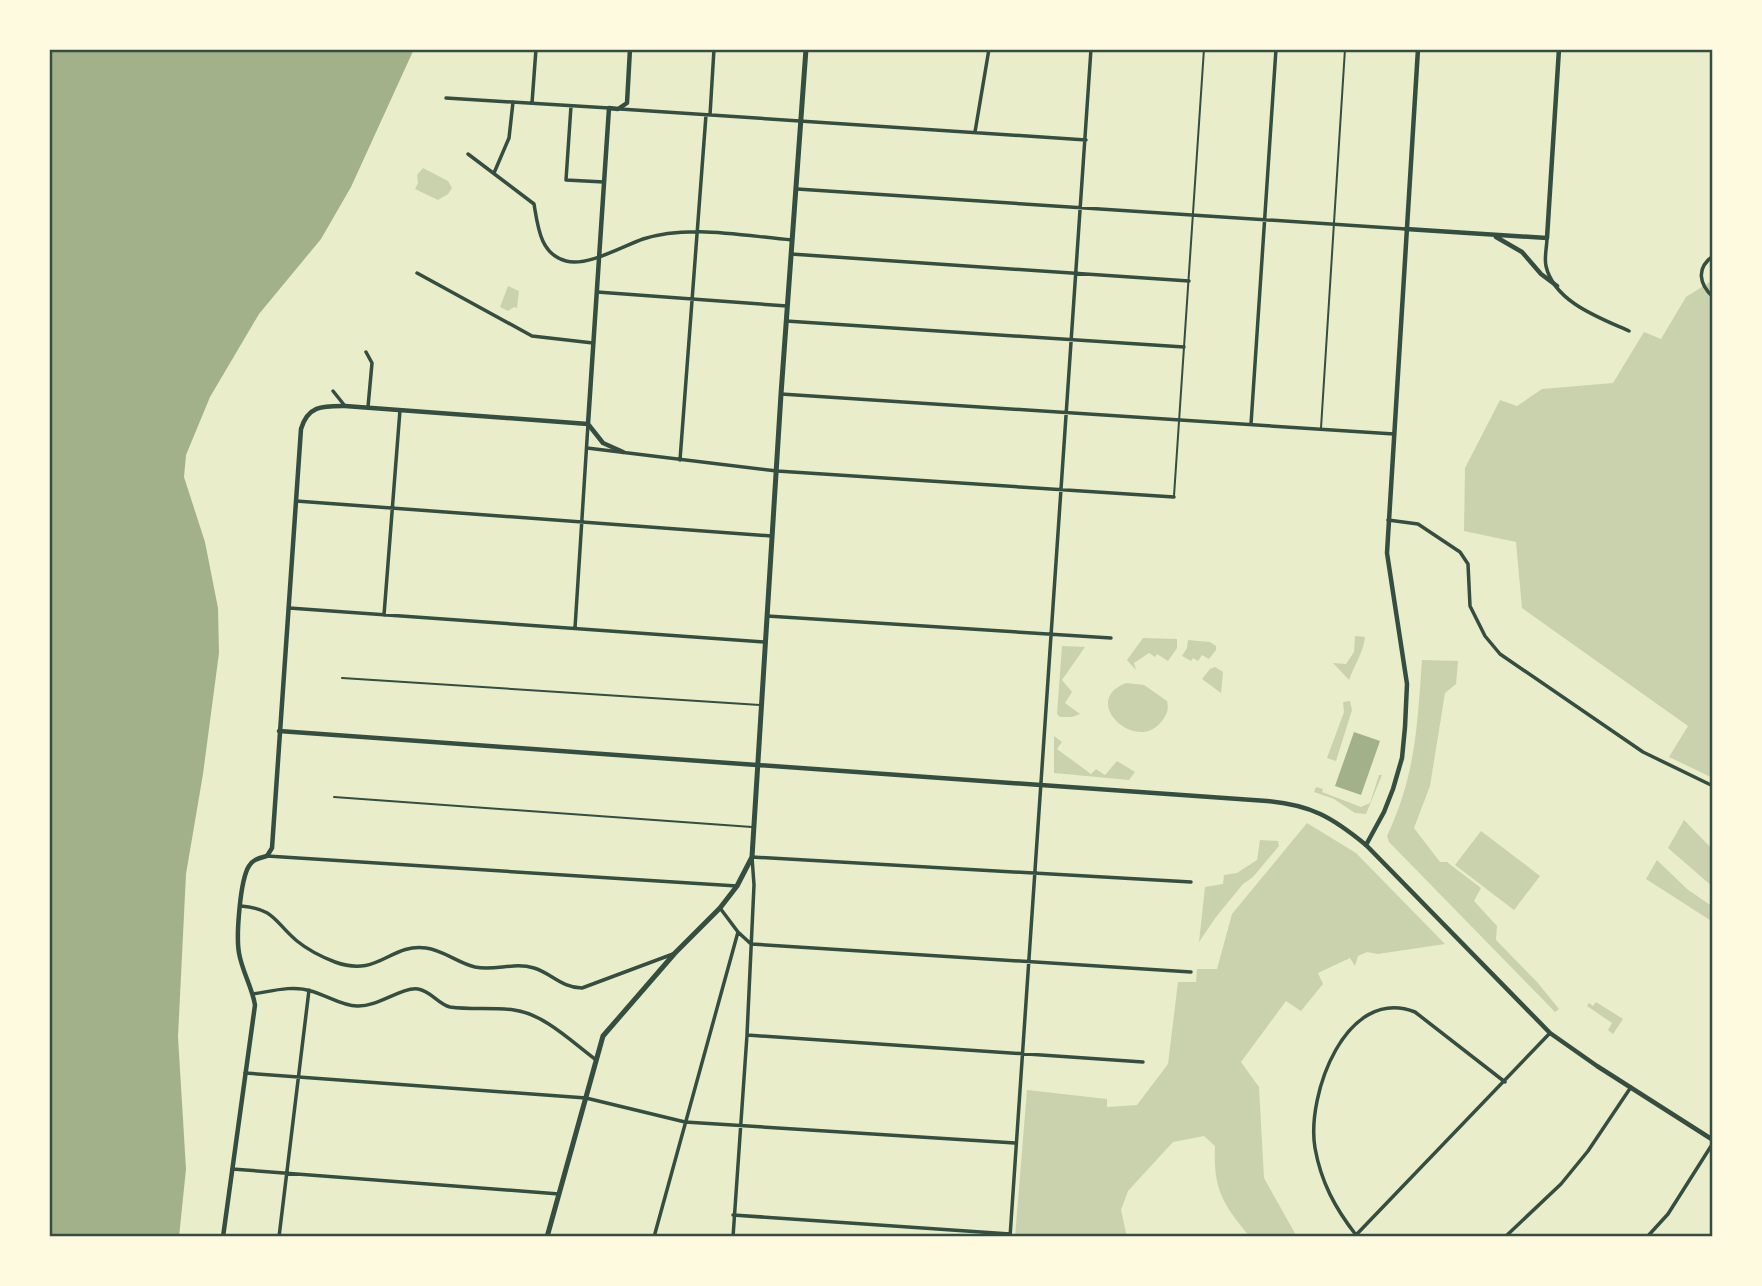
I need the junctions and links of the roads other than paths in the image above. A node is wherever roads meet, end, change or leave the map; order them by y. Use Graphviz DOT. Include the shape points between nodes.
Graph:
graph roads {
  1 [pos="536,49"];
  2 [pos="630,49"];
  3 [pos="714,49"];
  4 [pos="806,49"];
  5 [pos="989,49"];
  6 [pos="1091,49"];
  7 [pos="1204,49"];
  8 [pos="1276,49"];
  9 [pos="1345,49"];
  10 [pos="1418,49"];
  11 [pos="1559,49"];
  12 [pos="446,98"];
  13 [pos="513,102"];
  14 [pos="533,103"];
  15 [pos="571,106"];
  16 [pos="609,108"];
  17 [pos="618,109"];
  18 [pos="708,115"];
  19 [pos="800,121"];
  20 [pos="975,132"];
  21 [pos="1086,140"];
  22 [pos="468,153"];
  23 [pos="494,173"];
  24 [pos="604,182"];
  25 [pos="795,188"];
  26 [pos="1081,207"];
  27 [pos="1193,215"];
  28 [pos="1265,219"];
  29 [pos="1334,224"];
  30 [pos="1406,229"];
  31 [pos="696,232"];
  32 [pos="1492,234"];
  33 [pos="1547,238"];
  34 [pos="792,240"];
  35 [pos="791,254"];
  36 [pos="599,256"];
  37 [pos="1713,256"];
  38 [pos="1076,272"];
  39 [pos="417,273"];
  40 [pos="1189,281"];
  41 [pos="1557,286"];
  42 [pos="597,292"];
  43 [pos="1713,297"];
  44 [pos="692,299"];
  45 [pos="787,306"];
  46 [pos="786,321"];
  47 [pos="1629,331"];
  48 [pos="1072,340"];
  49 [pos="593,343"];
  50 [pos="1184,347"];
  51 [pos="366,352"];
  52 [pos="333,391"];
  53 [pos="781,394"];
  54 [pos="345,406"];
  55 [pos="368,407"];
  56 [pos="400,410"];
  57 [pos="1067,413"];
  58 [pos="1180,420"];
  59 [pos="588,424"];
  60 [pos="1251,424"];
  61 [pos="1321,429"];
  62 [pos="1394,433"];
  63 [pos="587,447"];
  64 [pos="624,452"];
  65 [pos="680,460"];
  66 [pos="777,471"];
  67 [pos="1062,490"];
  68 [pos="1174,497"];
  69 [pos="296,500"];
  70 [pos="393,509"];
  71 [pos="1388,520"];
  72 [pos="582,523"];
  73 [pos="772,536"];
  74 [pos="289,608"];
  75 [pos="384,615"];
  76 [pos="767,616"];
  77 [pos="575,628"];
  78 [pos="1052,634"];
  79 [pos="1111,638"];
  80 [pos="765,642"];
  81 [pos="342,678"];
  82 [pos="761,705"];
  83 [pos="279,731"];
  84 [pos="757,765"];
  85 [pos="1041,785"];
  86 [pos="1713,786"];
  87 [pos="334,797"];
  88 [pos="754,827"];
  89 [pos="1366,845"];
  90 [pos="267,856"];
  91 [pos="752,857"];
  92 [pos="1034,873"];
  93 [pos="1191,882"];
  94 [pos="737,886"];
  95 [pos="241,906"];
  96 [pos="720,908"];
  97 [pos="738,932"];
  98 [pos="751,944"];
  99 [pos="675,953"];
  100 [pos="1027,962"];
  101 [pos="1191,972"];
  102 [pos="309,990"];
  103 [pos="253,994"];
  104 [pos="1550,1033"];
  105 [pos="747,1035"];
  106 [pos="1022,1052"];
  107 [pos="595,1059"];
  108 [pos="1143,1062"];
  109 [pos="245,1073"];
  110 [pos="299,1078"];
  111 [pos="1505,1082"];
  112 [pos="1631,1087"];
  113 [pos="586,1098"];
  114 [pos="685,1122"];
  115 [pos="740,1125"];
  116 [pos="1713,1141"];
  117 [pos="1016,1143"];
  118 [pos="232,1169"];
  119 [pos="287,1174"];
  120 [pos="559,1194"];
  121 [pos="733,1215"];
  122 [pos="1010,1236"];
  123 [pos="223,1237"];
  124 [pos="279,1237"];
  125 [pos="547,1237"];
  126 [pos="654,1237"];
  127 [pos="733,1237"];
  128 [pos="1505,1237"];
  129 [pos="1647,1237"];
  1 -- 14 [label="street"];
  2 -- 17 [label="street" via="627,103"];
  3 -- 18 [label="street"];
  4 -- 19 [label="main road"];
  5 -- 20 [label="street"];
  6 -- 21 [label="street"];
  7 -- 27 [label="lane"];
  8 -- 28 [label="street"];
  9 -- 29 [label="lane"];
  10 -- 30 [label="street"];
  11 -- 33 [label="street"];
  12 -- 13 [label="street"];
  13 -- 14 [label="street"];
  13 -- 23 [label="street" via="509,138"];
  14 -- 15 [label="street"];
  15 -- 16 [label="street"];
  15 -- 24 [label="street" via="566,180"];
  16 -- 17 [label="street"];
  16 -- 24 [label="street"];
  17 -- 18 [label="street"];
  18 -- 19 [label="street"];
  18 -- 31 [label="street"];
  19 -- 20 [label="street"];
  19 -- 25 [label="main road"];
  20 -- 21 [label="street"];
  21 -- 26 [label="street"];
  22 -- 23 [label="street"];
  23 -- 36 [label="street" via="534,204 548,251 570,262"];
  24 -- 36 [label="street"];
  25 -- 26 [label="street"];
  25 -- 34 [label="main road"];
  26 -- 27 [label="street"];
  26 -- 38 [label="street"];
  27 -- 28 [label="street"];
  27 -- 40 [label="lane"];
  28 -- 29 [label="street"];
  28 -- 60 [label="street"];
  29 -- 30 [label="street"];
  29 -- 61 [label="lane"];
  30 -- 32 [label="street"];
  30 -- 62 [label="street"];
  31 -- 34 [label="street"];
  31 -- 36 [label="street" via="645,238"];
  31 -- 44 [label="street"];
  32 -- 33 [label="street"];
  32 -- 41 [label="street" via="1522,252"];
  33 -- 41 [label="street" via="1546,266"];
  34 -- 35 [label="main road"];
  35 -- 38 [label="street"];
  35 -- 45 [label="main road"];
  36 -- 42 [label="street"];
  37 -- 43 [label="street" via="1700,276 1702,286"];
  38 -- 40 [label="street"];
  38 -- 48 [label="street"];
  39 -- 49 [label="street" via="532,336"];
  40 -- 50 [label="lane"];
  41 -- 47 [label="street" via="1576,305"];
  42 -- 44 [label="street"];
  42 -- 49 [label="street"];
  44 -- 45 [label="street"];
  44 -- 65 [label="street"];
  45 -- 46 [label="main road"];
  46 -- 48 [label="street"];
  46 -- 53 [label="main road"];
  48 -- 50 [label="street"];
  48 -- 57 [label="street"];
  49 -- 59 [label="street"];
  50 -- 58 [label="lane"];
  51 -- 55 [label="street" via="372,363"];
  52 -- 54 [label="street"];
  53 -- 57 [label="street"];
  53 -- 66 [label="main road"];
  54 -- 55 [label="street"];
  54 -- 69 [label="street" via="320,406 303,420"];
  55 -- 56 [label="street"];
  56 -- 59 [label="street"];
  56 -- 70 [label="street"];
  57 -- 58 [label="street"];
  57 -- 67 [label="street"];
  58 -- 60 [label="street"];
  58 -- 68 [label="lane"];
  59 -- 63 [label="street"];
  59 -- 64 [label="street" via="603,443"];
  60 -- 61 [label="street"];
  61 -- 62 [label="street"];
  62 -- 71 [label="street"];
  63 -- 64 [label="street"];
  63 -- 72 [label="street"];
  64 -- 65 [label="street"];
  65 -- 66 [label="street"];
  66 -- 67 [label="street"];
  66 -- 73 [label="main road"];
  67 -- 68 [label="street"];
  67 -- 78 [label="street"];
  69 -- 70 [label="street"];
  69 -- 74 [label="street"];
  70 -- 72 [label="street"];
  70 -- 75 [label="street"];
  71 -- 86 [label="street" via="1418,524 1460,552 1468,564 1470,606 1500,654 1643,752"];
  71 -- 89 [label="street" via="1387,553 1407,684 1405,727 1393,789"];
  72 -- 73 [label="street"];
  72 -- 77 [label="street"];
  73 -- 76 [label="main road"];
  74 -- 75 [label="street"];
  74 -- 83 [label="street"];
  75 -- 77 [label="street"];
  76 -- 78 [label="street"];
  76 -- 80 [label="main road"];
  77 -- 80 [label="street"];
  78 -- 79 [label="street"];
  78 -- 85 [label="street"];
  80 -- 82 [label="main road"];
  81 -- 82 [label="lane"];
  82 -- 84 [label="main road"];
  83 -- 84 [label="street"];
  83 -- 90 [label="street" via="272,848"];
  84 -- 85 [label="street"];
  84 -- 88 [label="main road"];
  85 -- 89 [label="street" via="1286,803 1326,815"];
  85 -- 92 [label="street"];
  87 -- 88 [label="lane"];
  88 -- 91 [label="main road"];
  89 -- 104 [label="street"];
  90 -- 94 [label="street"];
  90 -- 95 [label="street" via="247,869"];
  91 -- 92 [label="street"];
  91 -- 94 [label="main road"];
  91 -- 98 [label="street"];
  92 -- 93 [label="street"];
  92 -- 100 [label="street"];
  94 -- 96 [label="main road"];
  95 -- 99 [label="street" via="258,908 275,918 311,951 359,968 406,949 429,948 476,967 533,967 561,983 582,988"];
  95 -- 103 [label="street" via="238,948"];
  96 -- 97 [label="street"];
  96 -- 99 [label="main road"];
  97 -- 98 [label="street"];
  97 -- 114 [label="street"];
  98 -- 100 [label="street"];
  98 -- 105 [label="street"];
  99 -- 107 [label="main road" via="608,1028"];
  100 -- 101 [label="street"];
  100 -- 106 [label="street"];
  102 -- 103 [label="street"];
  102 -- 107 [label="street" via="355,1006 376,1004 418,989 446,1006 517,1010 536,1016"];
  102 -- 110 [label="street"];
  103 -- 109 [label="street"];
  104 -- 111 [label="street"];
  104 -- 112 [label="street"];
  105 -- 106 [label="street"];
  105 -- 115 [label="street"];
  106 -- 108 [label="street"];
  106 -- 117 [label="street"];
  107 -- 113 [label="main road"];
  109 -- 110 [label="street"];
  109 -- 118 [label="street"];
  110 -- 113 [label="street"];
  110 -- 119 [label="street"];
  111 -- 111 [label="street" via="1423,1017 1403,1007 1376,1009 1357,1022 1328,1064 1313,1117 1324,1184 1356,1235"];
  112 -- 116 [label="street"];
  112 -- 128 [label="street" via="1561,1184"];
  113 -- 114 [label="street"];
  113 -- 120 [label="main road"];
  114 -- 115 [label="street"];
  114 -- 126 [label="street"];
  115 -- 117 [label="street"];
  115 -- 121 [label="street"];
  116 -- 129 [label="street" via="1668,1214"];
  117 -- 122 [label="street"];
  118 -- 119 [label="street"];
  118 -- 123 [label="street"];
  119 -- 120 [label="street"];
  119 -- 124 [label="street"];
  120 -- 125 [label="main road"];
  121 -- 122 [label="street"];
  121 -- 127 [label="street"];
}
